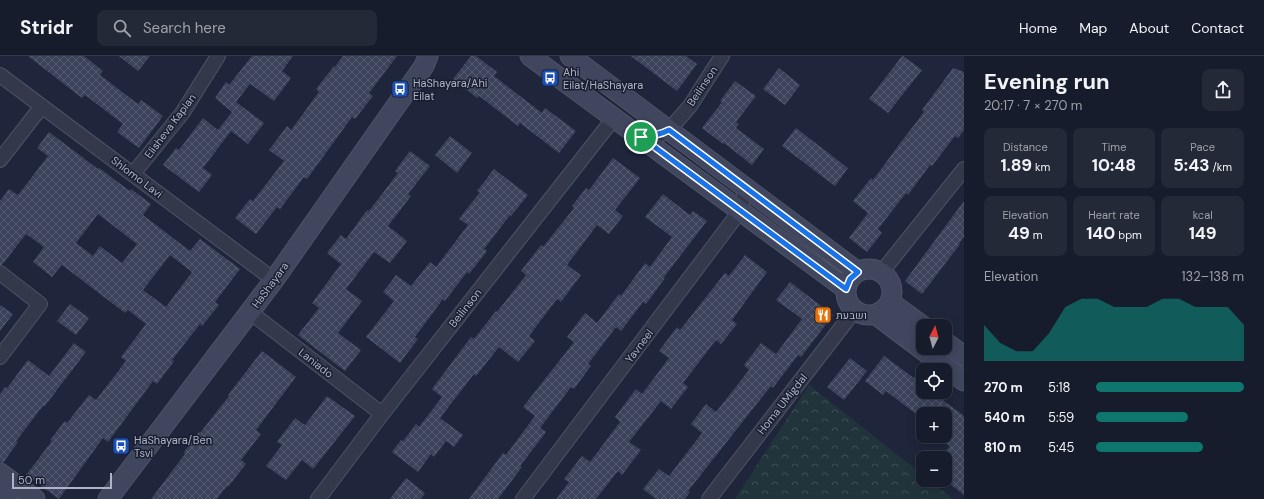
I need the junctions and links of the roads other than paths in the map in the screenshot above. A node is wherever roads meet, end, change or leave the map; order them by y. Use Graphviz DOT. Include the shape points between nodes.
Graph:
graph roads {
  1 [pos="218,56"];
  2 [pos="530,56"];
  3 [pos="570,56"];
  4 [pos="722,56"];
  5 [pos="430,59"];
  6 [pos="0,74"];
  7 [pos="42,106"];
  8 [pos="614,118"];
  9 [pos="669,130"];
  10 [pos="641,137"];
  11 [pos="0,160"];
  12 [pos="964,168"];
  13 [pos="133,174"];
  14 [pos="746,188"];
  15 [pos="740,211"];
  16 [pos="858,272"];
  17 [pos="0,273"];
  18 [pos="881,273"];
  19 [pos="274,280"];
  20 [pos="846,289"];
  21 [pos="890,302"];
  22 [pos="855,310"];
  23 [pos="250,312"];
  24 [pos="875,314"];
  25 [pos="916,321"];
  26 [pos="952,347"];
  27 [pos="964,356"];
  28 [pos="0,357"];
  29 [pos="964,381"];
  30 [pos="382,414"];
  31 [pos="0,473"];
  32 [pos="0,494"];
  33 [pos="7,499"];
  34 [pos="35,499"];
  35 [pos="108,499"];
  36 [pos="318,499"];
  37 [pos="523,499"];
  38 [pos="709,499"];
  1 -- 13 [label="street, Elisheva Kaplan" via="183,112"];
  2 -- 8 [label="main road"];
  3 -- 9 [label="main road"];
  4 -- 9 [label="street, Beilinson" via="690,106"];
  5 -- 19 [label="main road, HaShayara"];
  6 -- 7 [label="street, Shlomo Lavi"];
  7 -- 11 [label="street"];
  7 -- 13 [label="street, Shlomo Lavi"];
  8 -- 10 [label="main road"];
  8 -- 30 [label="street, Beilinson"];
  9 -- 10 [label="street" via="662,134"];
  9 -- 14 [label="main road"];
  10 -- 15 [label="main road"];
  12 -- 18 [label="street"];
  13 -- 19 [label="street, Shlomo Lavi"];
  14 -- 15 [label="street, Yavneel"];
  14 -- 16 [label="main road"];
  15 -- 20 [label="main road"];
  15 -- 37 [label="street, Yavneel"];
  16 -- 18 [label="main road" via="870,269"];
  16 -- 20 [label="main road" via="850,279"];
  17 -- 28 [label="street" via="40,304"];
  18 -- 21 [label="main road" via="890,282"];
  19 -- 23 [label="main road, HaShayara"];
  20 -- 22 [label="main road" via="846,297"];
  21 -- 24 [label="main road" via="881,312"];
  21 -- 25 [label="main road"];
  22 -- 24 [label="main road" via="868,315"];
  22 -- 38 [label="street, Homa UMigdal"];
  23 -- 30 [label="street, Laniado"];
  23 -- 35 [label="main road, HaShayara"];
  24 -- 29 [label="main road"];
  26 -- 27 [label="main road"];
  30 -- 36 [label="street, Beilinson"];
  31 -- 34 [label="main road"];
  32 -- 33 [label="main road"];
}
